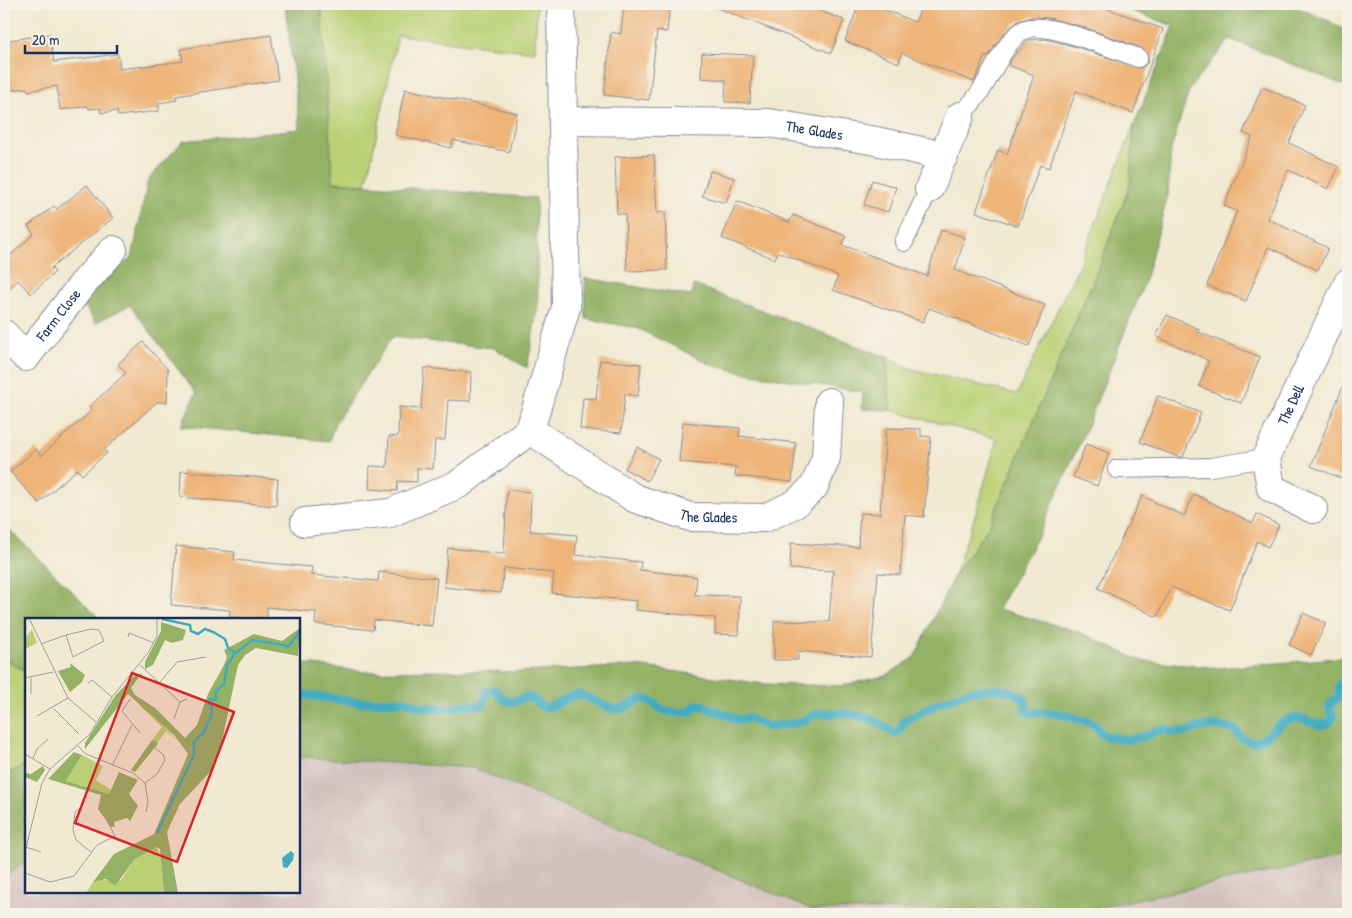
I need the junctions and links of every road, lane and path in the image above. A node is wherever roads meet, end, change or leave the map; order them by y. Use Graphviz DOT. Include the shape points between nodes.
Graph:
graph roads {
  1 [pos="561,4"];
  2 [pos="1138,58"];
  3 [pos="960,116"];
  4 [pos="562,121"];
  5 [pos="944,156"];
  6 [pos="929,189"];
  7 [pos="904,242"];
  8 [pos="113,250"];
  9 [pos="1348,283"];
  10 [pos="4,334"];
  11 [pos="829,402"];
  12 [pos="530,430"];
  13 [pos="1266,458"];
  14 [pos="1116,469"];
  15 [pos="1313,508"];
  16 [pos="305,522"];
  1 -- 4 [label="street"];
  2 -- 3 [label="lane" via="1062,31 1040,27 1024,29 1012,41 979,94"];
  3 -- 5 [label="street"];
  4 -- 5 [label="street, The Glades" via="768,123"];
  4 -- 12 [label="street" via="566,307"];
  5 -- 6 [label="street"];
  6 -- 7 [label="lane"];
  8 -- 10 [label="street, Farm Close" via="26,357"];
  9 -- 13 [label="street, The Dell"];
  11 -- 12 [label="street, The Glades" via="826,458 814,487 795,504 765,518 690,518 634,498"];
  12 -- 16 [label="street" via="459,484 390,513"];
  13 -- 14 [label="lane" via="1211,467"];
  13 -- 15 [label="street" via="1272,488"];
}
